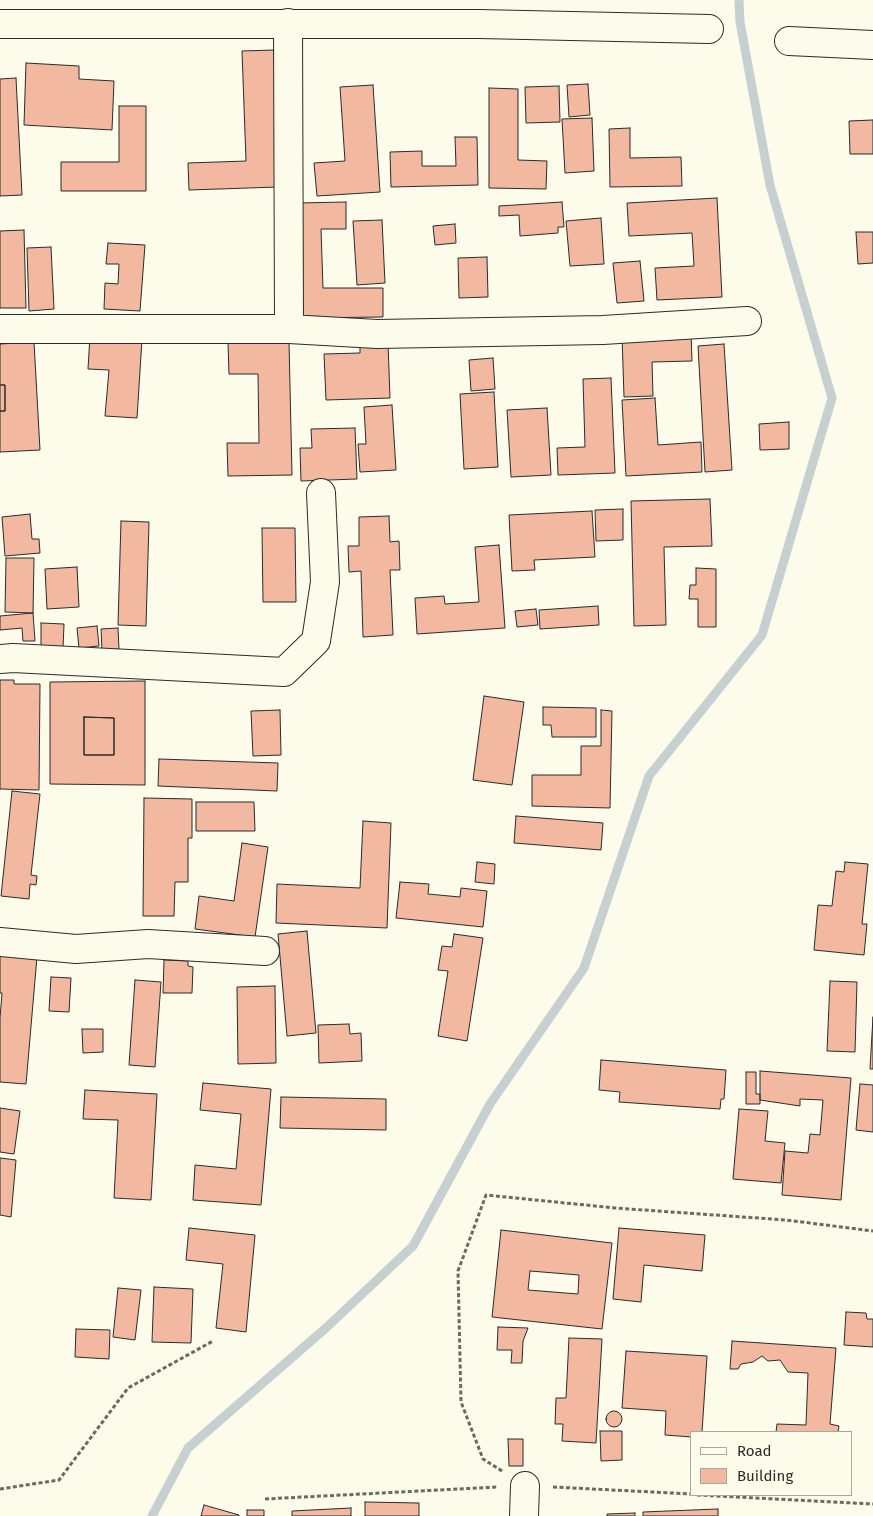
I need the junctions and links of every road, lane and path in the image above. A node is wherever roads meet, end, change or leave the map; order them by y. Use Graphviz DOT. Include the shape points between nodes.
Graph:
graph roads {
  1 [pos="479,12"];
  2 [pos="0,24"];
  3 [pos="288,24"];
  4 [pos="709,29"];
  5 [pos="789,41"];
  6 [pos="873,45"];
  7 [pos="747,321"];
  8 [pos="0,329"];
  9 [pos="290,329"];
  10 [pos="321,493"];
  11 [pos="0,659"];
  12 [pos="0,942"];
  13 [pos="265,951"];
  14 [pos="873,1231"];
  15 [pos="212,1341"];
  16 [pos="525,1486"];
  17 [pos="0,1489"];
  18 [pos="690,1494"];
  19 [pos="717,1496"];
  20 [pos="265,1499"];
  21 [pos="873,1504"];
  22 [pos="524,1516"];
  1 -- 3 [label="street"];
  1 -- 4 [label="street"];
  2 -- 3 [label="street"];
  3 -- 9 [label="street"];
  5 -- 6 [label="street"];
  7 -- 9 [label="street" via="604,330 377,334"];
  8 -- 9 [label="street"];
  10 -- 11 [label="street" via="324,582 316,641 284,672"];
  12 -- 13 [label="street" via="76,949 148,944"];
  14 -- 16 [label="path" via="786,1220 486,1195 458,1271 461,1402 483,1459"];
  15 -- 17 [label="path" via="128,1388 59,1480"];
  16 -- 18 [label="path"];
  16 -- 20 [label="path"];
  16 -- 22 [label="street"];
  19 -- 21 [label="path"];
}
